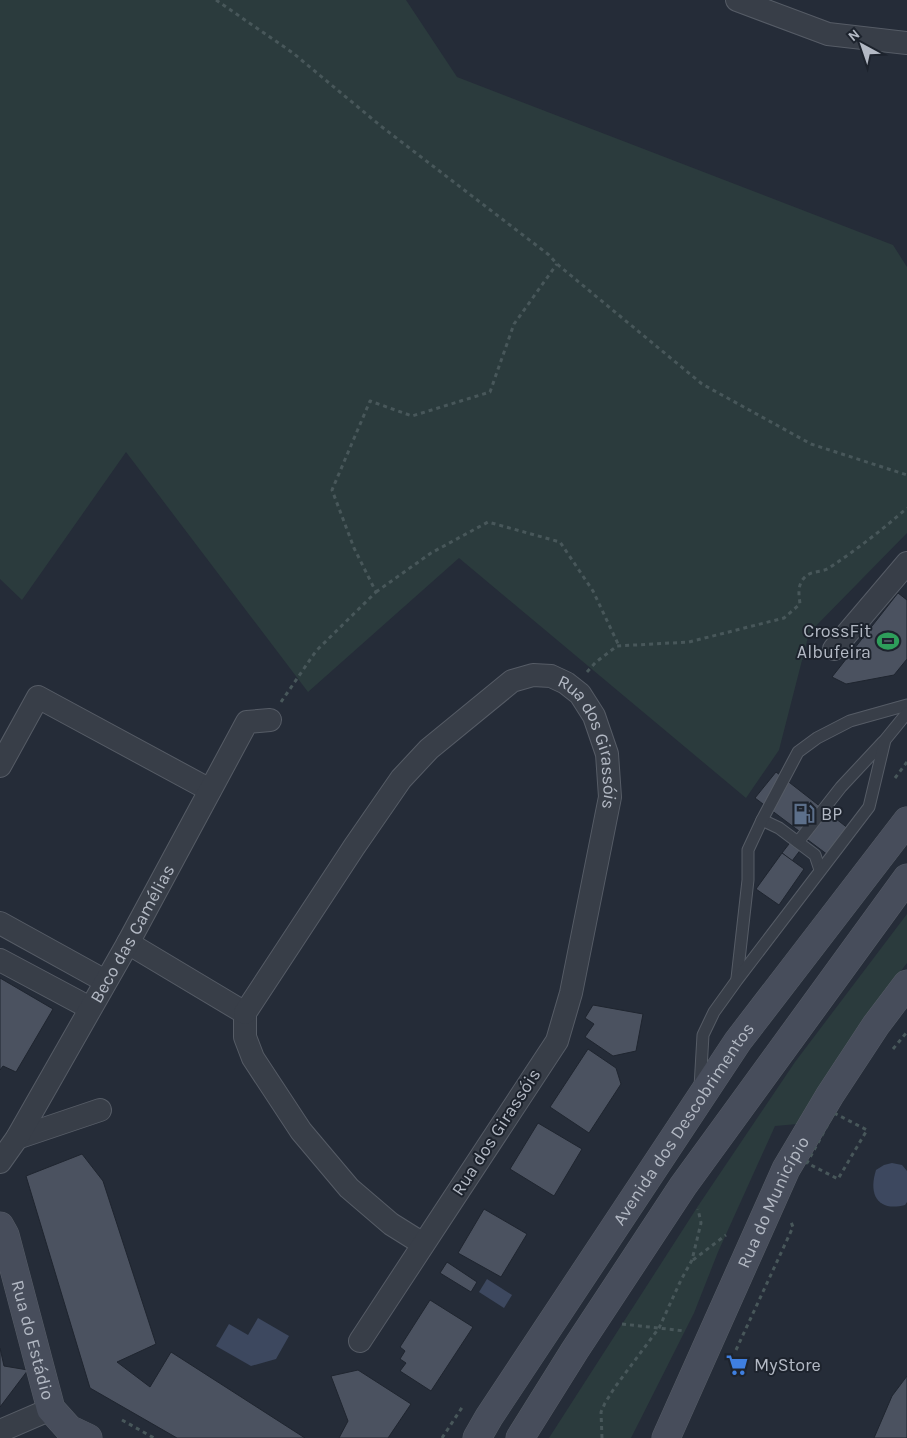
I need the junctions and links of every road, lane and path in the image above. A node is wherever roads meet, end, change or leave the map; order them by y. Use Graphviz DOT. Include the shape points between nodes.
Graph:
graph roads {
  1 [pos="216,0"];
  2 [pos="737,0"];
  3 [pos="907,43"];
  4 [pos="557,264"];
  5 [pos="907,475"];
  6 [pos="907,508"];
  7 [pos="907,563"];
  8 [pos="376,592"];
  9 [pos="619,646"];
  10 [pos="834,649"];
  11 [pos="573,688"];
  12 [pos="907,705"];
  13 [pos="907,713"];
  14 [pos="270,720"];
  15 [pos="885,740"];
  16 [pos="0,766"];
  17 [pos="210,790"];
  18 [pos="762,820"];
  19 [pos="907,821"];
  20 [pos="798,842"];
  21 [pos="820,870"];
  22 [pos="907,878"];
  23 [pos="0,923"];
  24 [pos="128,943"];
  25 [pos="0,960"];
  26 [pos="737,980"];
  27 [pos="105,981"];
  28 [pos="907,984"];
  29 [pos="90,1008"];
  30 [pos="245,1013"];
  31 [pos="700,1098"];
  32 [pos="100,1110"];
  33 [pos="847,1120"];
  34 [pos="16,1138"];
  35 [pos="0,1162"];
  36 [pos="698,1206"];
  37 [pos="0,1226"];
  38 [pos="726,1235"];
  39 [pos="423,1244"];
  40 [pos="692,1260"];
  41 [pos="622,1324"];
  42 [pos="659,1328"];
  43 [pos="685,1331"];
  44 [pos="360,1341"];
  45 [pos="51,1409"];
  46 [pos="122,1420"];
  47 [pos="0,1430"];
  48 [pos="4,1438"];
  49 [pos="88,1438"];
  50 [pos="154,1438"];
  51 [pos="477,1438"];
  52 [pos="520,1438"];
  53 [pos="602,1438"];
  54 [pos="666,1438"];
  1 -- 4 [label="path" via="293,53 382,128"];
  2 -- 3 [label="street" via="828,34"];
  4 -- 5 [label="path" via="702,384 812,444"];
  4 -- 8 [label="path" via="514,324 490,392 412,416 370,401 332,490 354,548"];
  6 -- 9 [label="path" via="878,534 826,570 813,572 804,578 798,590 800,604 784,618 690,642"];
  7 -- 10 [label="street"];
  8 -- 9 [label="path" via="430,553 488,522 560,542 594,591"];
  8 -- 14 [label="path" via="316,651"];
  9 -- 11 [label="path" via="596,662"];
  11 -- 30 [label="street, Rua dos Girassóis" via="550,676 533,675 512,681 429,749 396,787"];
  11 -- 39 [label="street, Rua dos Girassóis" via="594,716 608,754 610,797 571,993 557,1041"];
  12 -- 18 [label="lane" via="850,721 798,752"];
  13 -- 15 [label="lane"];
  14 -- 17 [label="street, Beco das Camélias" via="247,722"];
  15 -- 20 [label="lane" via="841,787"];
  15 -- 21 [label="lane" via="869,807"];
  16 -- 17 [label="street" via="38,697"];
  17 -- 24 [label="street, Beco das Camélias"];
  18 -- 20 [label="lane"];
  18 -- 26 [label="lane" via="748,850 748,880"];
  19 -- 31 [label="main road, Avenida dos Descobrimentos" via="738,1041"];
  20 -- 21 [label="lane" via="815,855"];
  21 -- 26 [label="lane"];
  22 -- 52 [label="main road, Avenida dos Descobrimentos" via="683,1186"];
  23 -- 27 [label="street"];
  24 -- 27 [label="street, Beco das Camélias"];
  24 -- 30 [label="street"];
  25 -- 29 [label="street"];
  26 -- 31 [label="lane" via="714,1012 703,1035"];
  27 -- 29 [label="street, Beco das Camélias"];
  28 -- 54 [label="main road, Rua do Município" via="830,1095 786,1169"];
  29 -- 34 [label="street, Beco das Camélias"];
  30 -- 39 [label="street" via="245,1037 253,1058 302,1131 349,1188 391,1224"];
  31 -- 51 [label="main road, Avenida dos Descobrimentos"];
  32 -- 34 [label="street"];
  33 -- 33 [label="path" via="834,1113 806,1163 838,1179 867,1130"];
  34 -- 35 [label="street, Beco das Camélias"];
  36 -- 40 [label="path" via="701,1223"];
  37 -- 45 [label="main road, Rua do Estádio" via="6,1235"];
  38 -- 40 [label="path"];
  39 -- 44 [label="street, Rua dos Girassóis"];
  40 -- 42 [label="path"];
  41 -- 42 [label="path"];
  42 -- 43 [label="path"];
  42 -- 53 [label="path" via="605,1403 601,1412"];
  45 -- 47 [label="street"];
  45 -- 49 [label="main road, Rua do Estádio" via="70,1429"];
  46 -- 50 [label="path"];
  47 -- 48 [label="street"];
}
